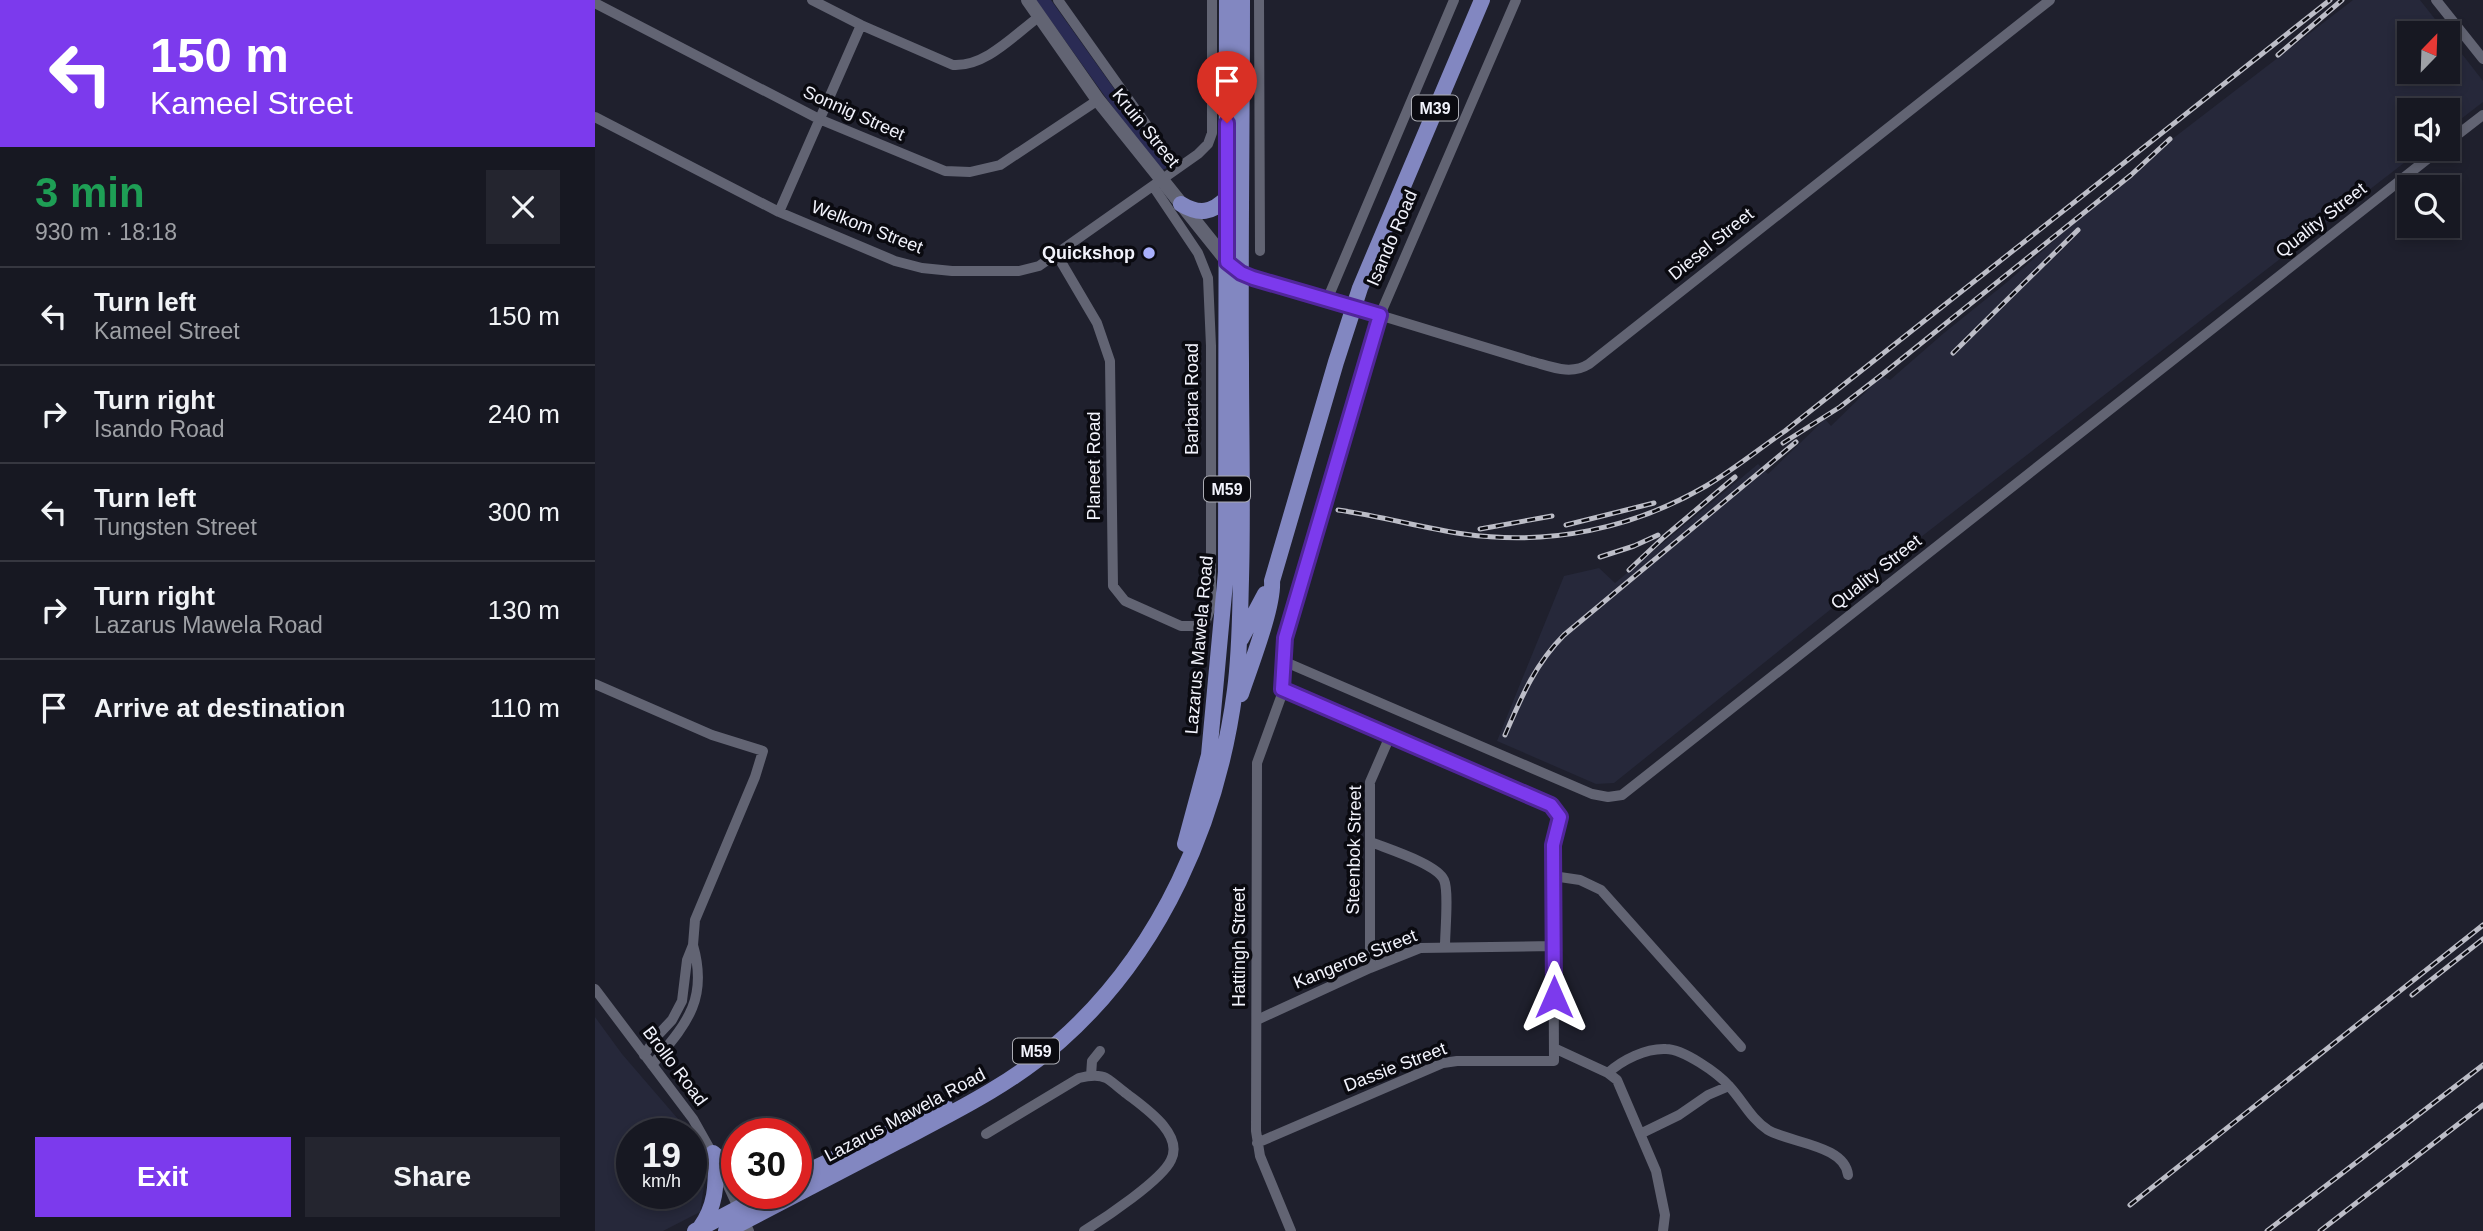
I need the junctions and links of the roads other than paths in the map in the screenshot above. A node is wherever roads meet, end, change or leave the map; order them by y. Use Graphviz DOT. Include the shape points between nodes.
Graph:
graph roads {
  1 [pos="812,0"];
  2 [pos="1028,0"];
  3 [pos="1212,0"];
  4 [pos="1227,0"];
  5 [pos="1242,0"];
  6 [pos="1259,0"];
  7 [pos="1454,0"];
  8 [pos="1482,0"];
  9 [pos="1516,0"];
  10 [pos="2050,0"];
  11 [pos="2436,0"];
  12 [pos="1062,1"];
  13 [pos="595,3"];
  14 [pos="1040,16"];
  15 [pos="861,25"];
  16 [pos="2483,59"];
  17 [pos="1098,100"];
  18 [pos="2483,115"];
  19 [pos="595,117"];
  20 [pos="819,119"];
  21 [pos="2460,133"];
  22 [pos="2425,161"];
  23 [pos="1177,168"];
  24 [pos="1158,183"];
  25 [pos="1227,198"];
  26 [pos="1181,204"];
  27 [pos="779,212"];
  28 [pos="1259,251"];
  29 [pos="1057,255"];
  30 [pos="1227,262"];
  31 [pos="1241,273"];
  32 [pos="1327,300"];
  33 [pos="1354,307"];
  34 [pos="1380,315"];
  35 [pos="1272,581"];
  36 [pos="1202,624"];
  37 [pos="1239,643"];
  38 [pos="1283,661"];
  39 [pos="595,684"];
  40 [pos="1282,689"];
  41 [pos="1214,714"];
  42 [pos="1390,736"];
  43 [pos="1227,738"];
  44 [pos="1371,842"];
  45 [pos="1553,876"];
  46 [pos="693,945"];
  47 [pos="1445,946"];
  48 [pos="1553,946"];
  49 [pos="1370,968"];
  50 [pos="595,989"];
  51 [pos="1257,1020"];
  52 [pos="1741,1047"];
  53 [pos="1554,1048"];
  54 [pos="1100,1051"];
  55 [pos="644,1055"];
  56 [pos="652,1065"];
  57 [pos="1608,1073"];
  58 [pos="1091,1076"];
  59 [pos="1729,1086"];
  60 [pos="986,1134"];
  61 [pos="1640,1134"];
  62 [pos="1257,1143"];
  63 [pos="714,1156"];
  64 [pos="721,1161"];
  65 [pos="812,1169"];
  66 [pos="1848,1175"];
  67 [pos="745,1220"];
  68 [pos="697,1230"];
  69 [pos="726,1231"];
  70 [pos="1084,1231"];
  71 [pos="1291,1231"];
  72 [pos="1663,1231"];
  1 -- 15 [label="street"];
  2 -- 14 [label="main road, Kruin Street"];
  3 -- 23 [label="street" via="1212,132 1204,150"];
  4 -- 25 [label="main road, Lazarus Mawela Road / M59"];
  5 -- 31 [label="main road, Lazarus Mawela Road / M59"];
  6 -- 28 [label="street"];
  7 -- 32 [label="street, Isando Road"];
  8 -- 33 [label="main road, Isando Road / M39"];
  9 -- 34 [label="street, Isando Road"];
  10 -- 34 [label="street, Diesel Street" via="1585,367 1559,369"];
  11 -- 16 [label="street"];
  12 -- 23 [label="street, Kruin Street"];
  13 -- 20 [label="street, Sonnig Street"];
  14 -- 15 [label="street" via="987,55 962,65 949,64"];
  14 -- 17 [label="main road, Kruin Street"];
  15 -- 20 [label="street"];
  17 -- 20 [label="street, Sonnig Street" via="1012,159 970,172 937,169"];
  17 -- 24 [label="main road, Kruin Street"];
  18 -- 21 [label="street"];
  19 -- 27 [label="street, Welkom Street"];
  20 -- 27 [label="street"];
  22 -- 38 [label="street, Quality Street" via="1622,794 1592,794"];
  23 -- 24 [label="street"];
  24 -- 26 [label="main road, Kruin Street"];
  24 -- 29 [label="street, Welkom Street"];
  24 -- 36 [label="street, Barbara Road" via="1208,278 1211,606"];
  25 -- 26 [label="main road" via="1205,212"];
  25 -- 30 [label="main road, Lazarus Mawela Road / M59"];
  26 -- 30 [label="main road, Kruin Street"];
  27 -- 29 [label="street, Welkom Street" via="922,268 1019,271"];
  29 -- 36 [label="street, Planeet Road" via="1097,323 1110,361 1113,586 1131,605 1181,626"];
  30 -- 31 [label="main road, Kruin Street"];
  30 -- 41 [label="main road, Lazarus Mawela Road / M59" via="1227,535"];
  31 -- 32 [label="street, Diesel Street"];
  31 -- 37 [label="main road, Lazarus Mawela Road / M59"];
  32 -- 33 [label="street, Diesel Street"];
  33 -- 34 [label="street, Diesel Street"];
  33 -- 35 [label="main road, Isando Road / M39"];
  34 -- 38 [label="street, Isando Road" via="1285,638"];
  35 -- 37 [label="main road, Isando Road / M39"];
  35 -- 43 [label="main road, Isando Road / M39"];
  37 -- 41 [label="main road, M39"];
  37 -- 43 [label="main road, Lazarus Mawela Road / M59"];
  38 -- 40 [label="street, Hattingh Street"];
  39 -- 46 [label="street" via="712,735 763,751 700,904"];
  40 -- 42 [label="street"];
  40 -- 51 [label="street, Hattingh Street" via="1257,763"];
  41 -- 65 [label="main road, Lazarus Mawela Road / M59" via="1202,785 1172,878 1147,926 1099,991 1039,1049 992,1083"];
  42 -- 44 [label="street, Steenbok Street" via="1370,782"];
  42 -- 45 [label="street" via="1551,805 1560,817 1553,845"];
  43 -- 67 [label="main road, Lazarus Mawela Road / M59" via="1206,814 1168,904 1127,968 1086,1016 1000,1086"];
  44 -- 47 [label="street" via="1440,874 1445,884"];
  44 -- 49 [label="street, Steenbok Street"];
  45 -- 48 [label="street"];
  45 -- 52 [label="street" via="1580,880 1601,890"];
  46 -- 55 [label="street" via="678,1011"];
  46 -- 56 [label="street" via="698,962 695,1004 686,1024"];
  47 -- 48 [label="street, Kangeroe Street"];
  47 -- 49 [label="street, Kangeroe Street" via="1420,948"];
  48 -- 53 [label="street"];
  49 -- 51 [label="street, Kangeroe Street"];
  50 -- 55 [label="street, Brollo Road"];
  51 -- 62 [label="street, Hattingh Street"];
  53 -- 57 [label="street"];
  53 -- 62 [label="street, Dassie Street" via="1554,1061 1443,1063"];
  54 -- 58 [label="street" via="1092,1061"];
  55 -- 56 [label="street, Brollo Road"];
  56 -- 63 [label="street, Brollo Road" via="694,1119"];
  57 -- 59 [label="street" via="1627,1059 1668,1048 1711,1069"];
  57 -- 61 [label="street" via="1617,1080"];
  58 -- 60 [label="street" via="1079,1077"];
  58 -- 70 [label="street" via="1105,1077 1154,1115 1174,1142 1168,1167 1115,1212"];
  59 -- 61 [label="street"];
  59 -- 66 [label="street" via="1761,1125 1831,1153 1847,1166"];
  61 -- 72 [label="street" via="1656,1171 1665,1215"];
  62 -- 71 [label="street, Hattingh Street"];
  63 -- 64 [label="main road"];
  63 -- 67 [label="street, Brollo Road"];
  63 -- 68 [label="main road" via="715,1200"];
  67 -- 68 [label="main road, M59"];
  67 -- 69 [label="main road, Lazarus Mawela Road / M59"];
}
